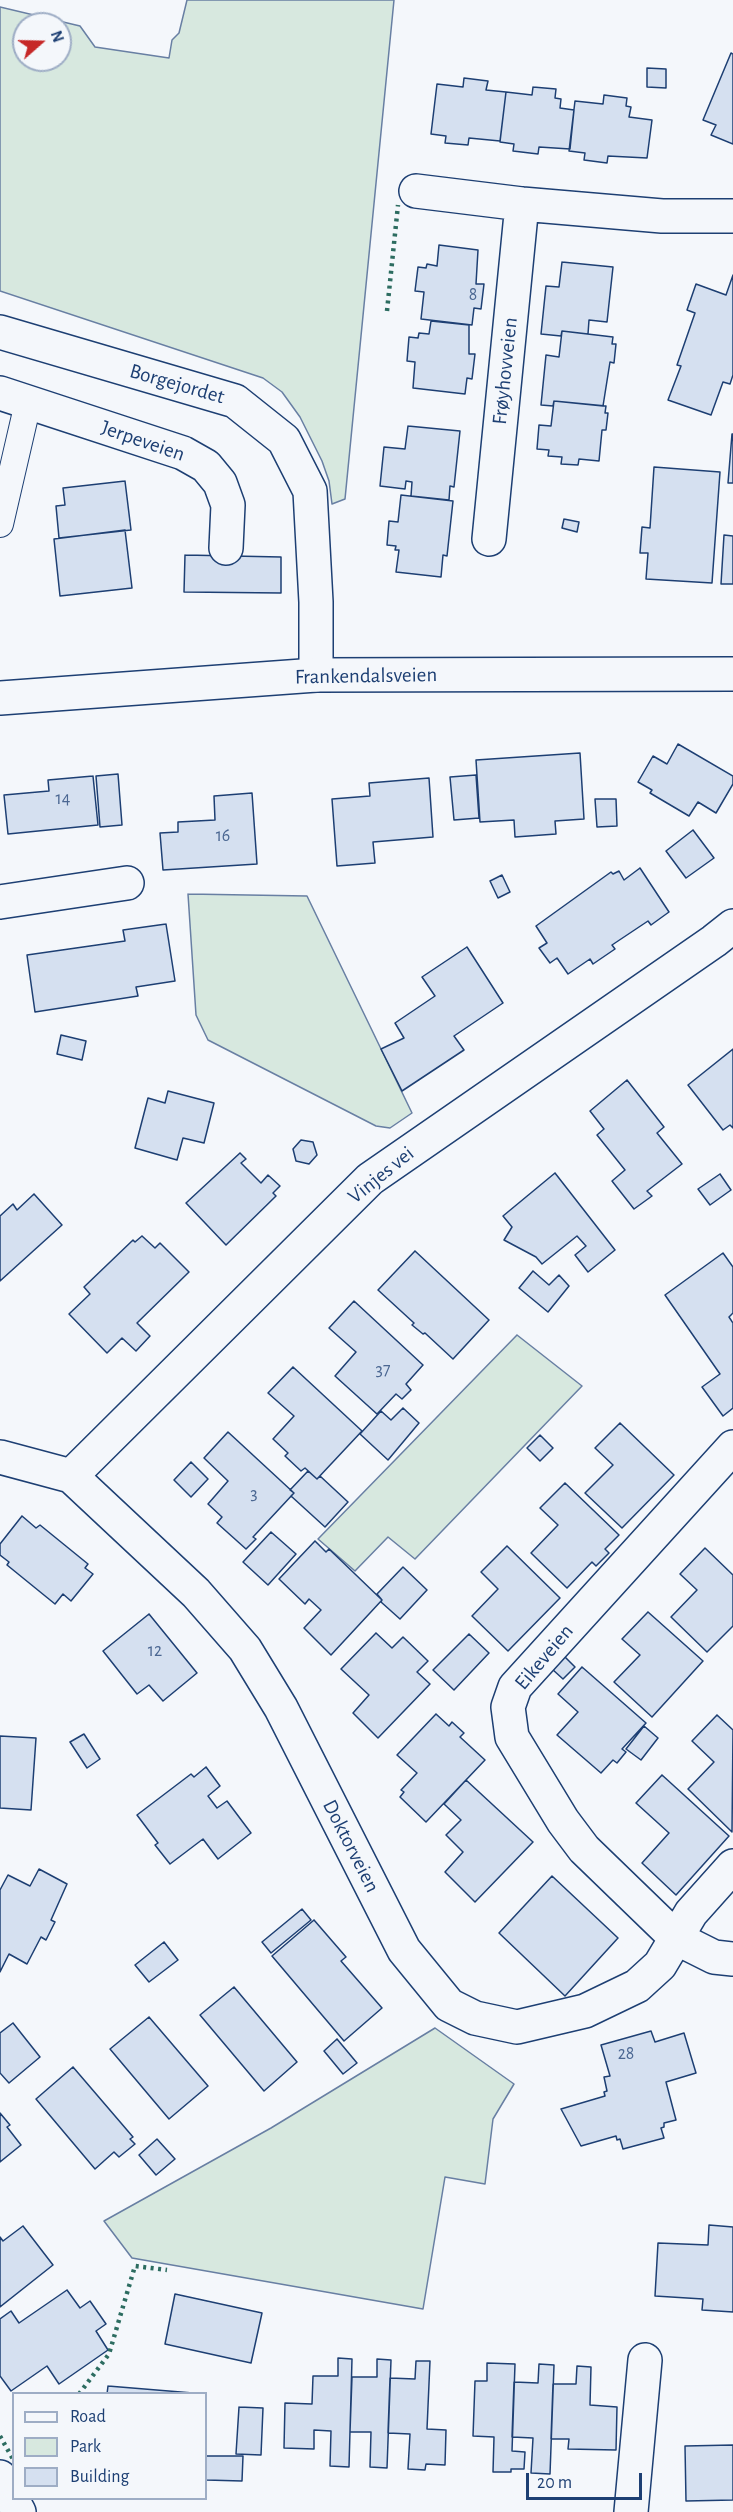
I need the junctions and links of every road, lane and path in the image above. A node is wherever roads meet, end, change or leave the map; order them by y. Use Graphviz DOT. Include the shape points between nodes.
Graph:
graph roads {
  1 [pos="416,191"];
  2 [pos="522,204"];
  3 [pos="733,216"];
  4 [pos="0,332"];
  5 [pos="14,398"];
  6 [pos="0,524"];
  7 [pos="489,539"];
  8 [pos="226,548"];
  9 [pos="733,674"];
  10 [pos="316,675"];
  11 [pos="0,698"];
  12 [pos="127,883"];
  13 [pos="0,902"];
  14 [pos="733,926"];
  15 [pos="733,1447"];
  16 [pos="0,1457"];
  17 [pos="71,1476"];
  18 [pos="733,1866"];
  19 [pos="676,1938"];
  20 [pos="733,1959"];
  21 [pos="645,2360"];
  22 [pos="0,2477"];
  23 [pos="12,2499"];
  24 [pos="631,2512"];
  1 -- 2 [label="street"];
  2 -- 3 [label="street" via="662,216"];
  2 -- 7 [label="street, Frøyhovveien"];
  4 -- 10 [label="street, Borgejordet" via="235,401 284,440 310,491"];
  5 -- 6 [label="street, Jerpeveien"];
  5 -- 8 [label="street, Jerpeveien" via="183,453 206,466 220,483 228,505"];
  9 -- 10 [label="street, Frankendalsveien"];
  10 -- 11 [label="street, Frankendalsveien"];
  12 -- 13 [label="street"];
  14 -- 17 [label="street, Vinjes vei" via="370,1179"];
  15 -- 19 [label="street, Eikeveien" via="515,1687 508,1707 512,1737 563,1821 584,1849"];
  16 -- 17 [label="street, Doktorveien"];
  17 -- 19 [label="street, Doktorveien" via="196,1593 245,1649 281,1708 404,1950 449,2005 475,2018 517,2027 585,2011 637,1986 660,1965"];
  18 -- 19 [label="street, Doktorveien" via="691,1913"];
  19 -- 20 [label="street, Eikeveien" via="714,1957"];
  21 -- 24 [label="street"];
  22 -- 23 [label="street"];
}
